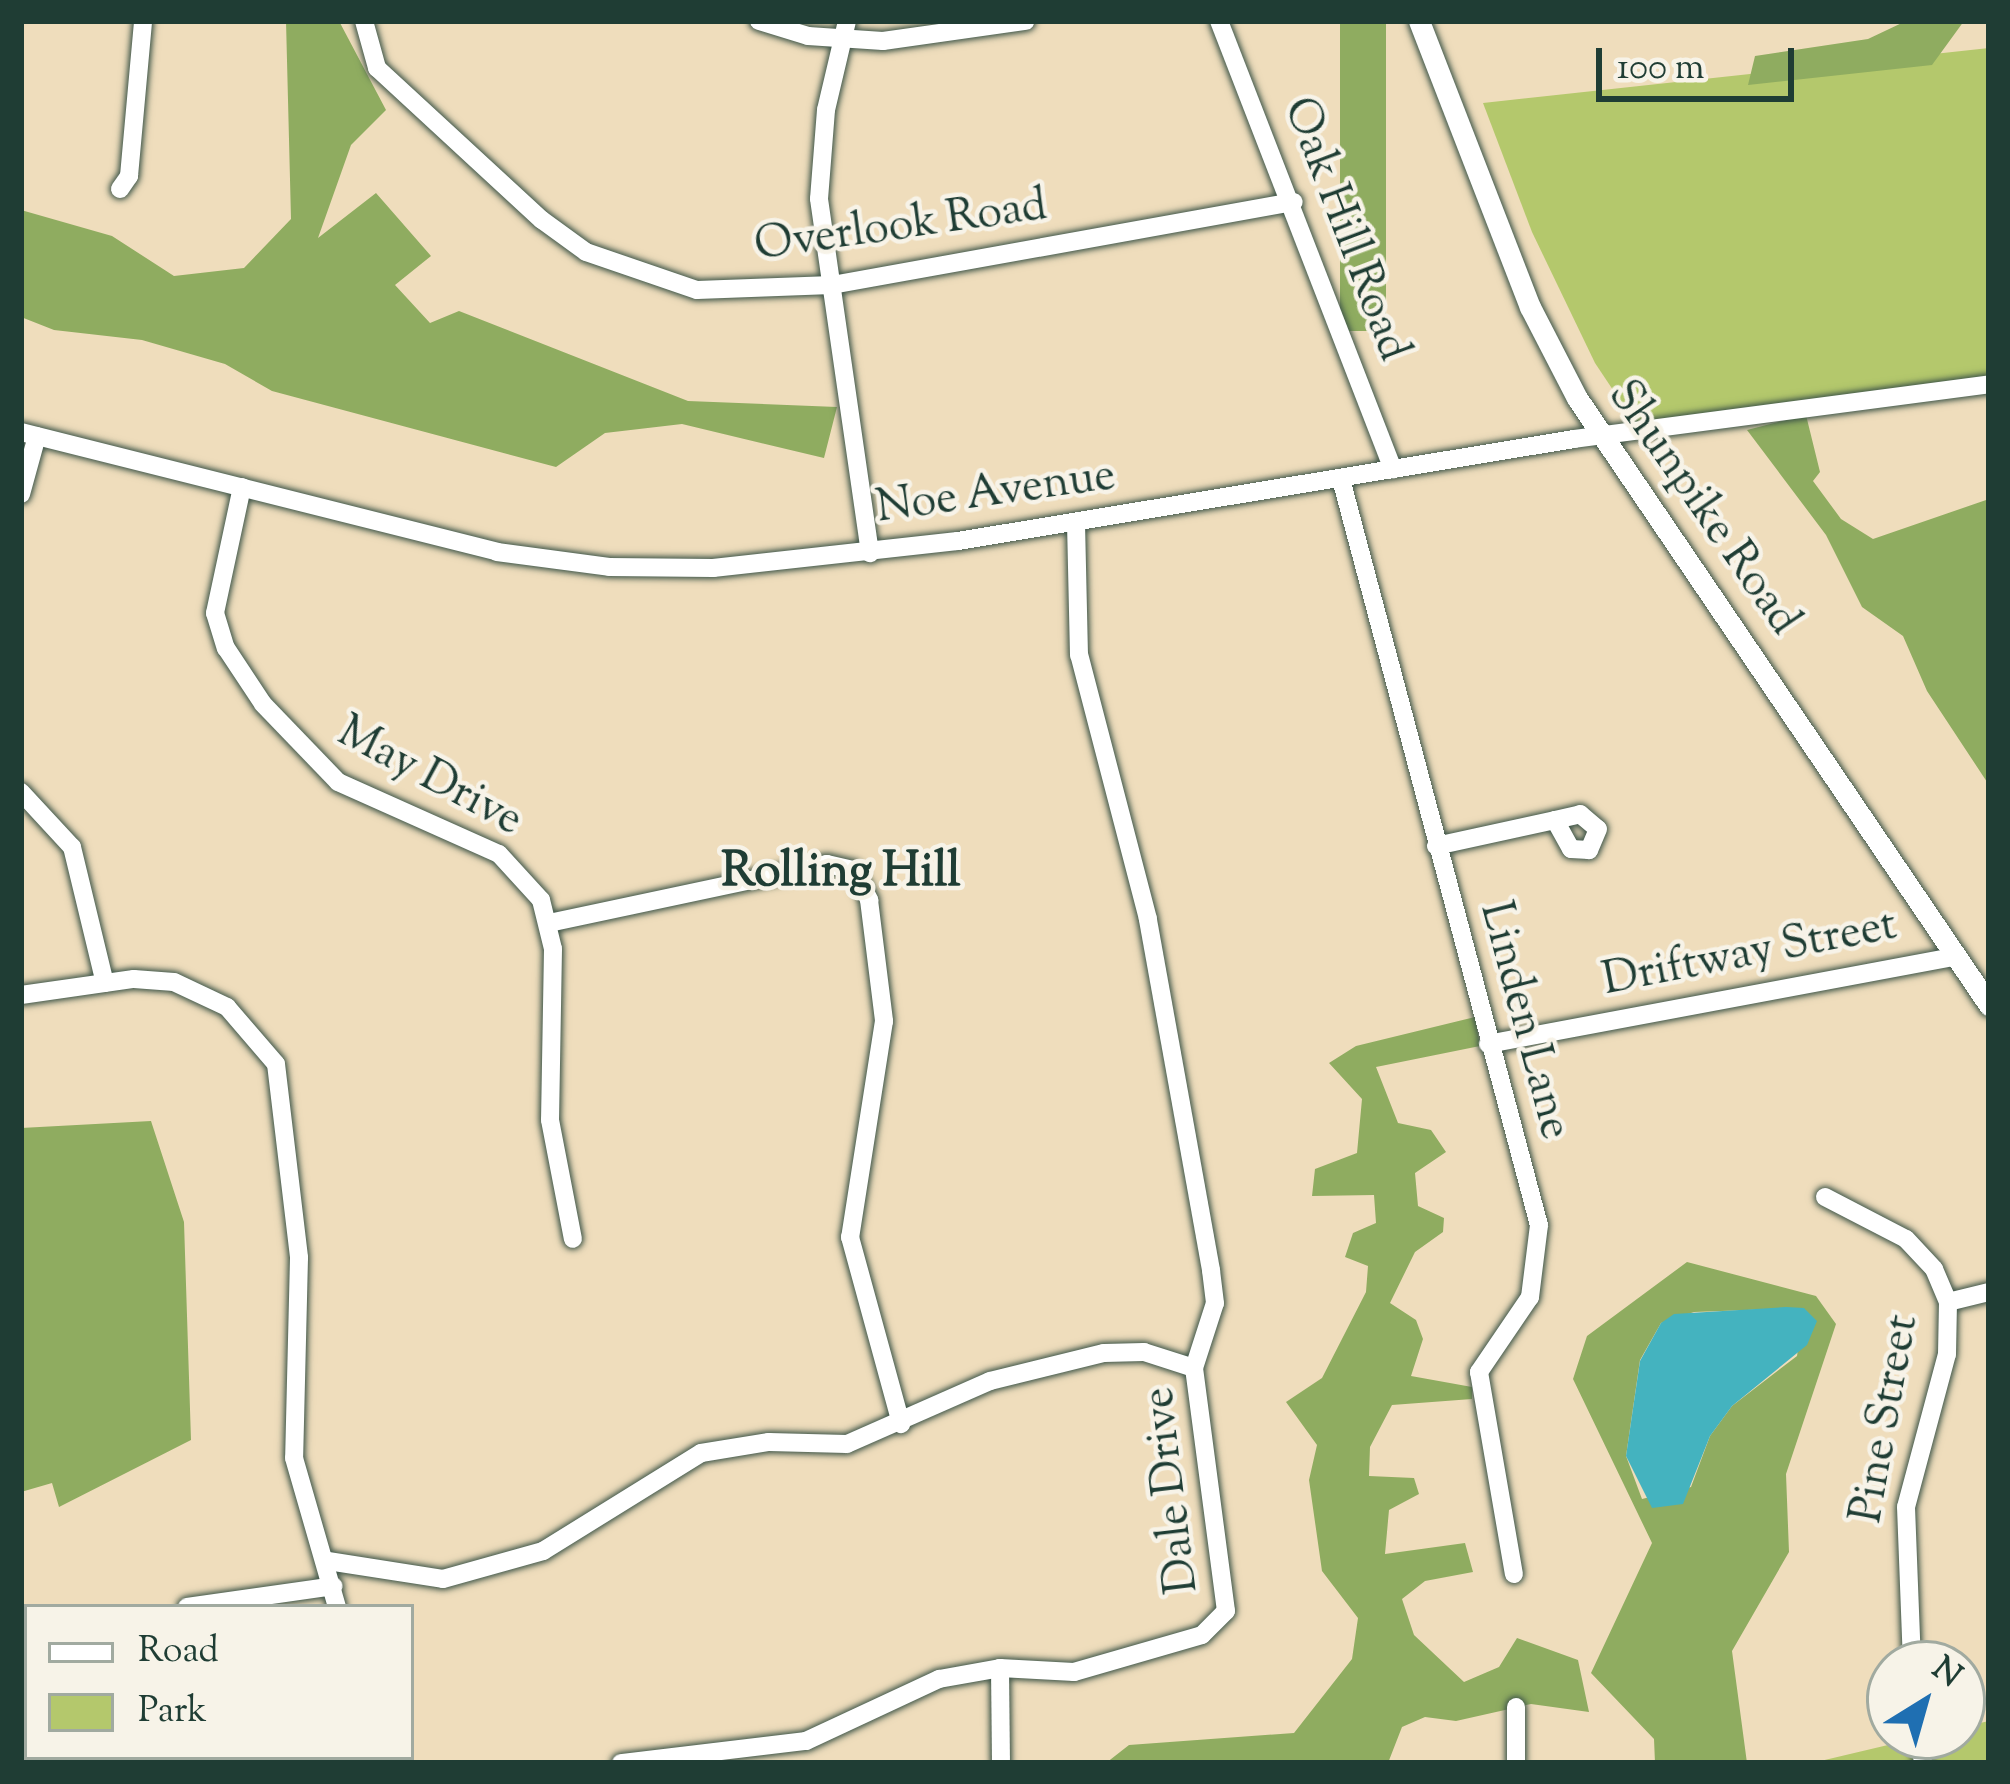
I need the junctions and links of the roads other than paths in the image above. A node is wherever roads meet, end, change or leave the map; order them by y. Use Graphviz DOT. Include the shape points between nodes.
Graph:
graph roads {
  1 [pos="143,21"];
  2 [pos="364,21"];
  3 [pos="759,21"];
  4 [pos="1027,21"];
  5 [pos="1219,21"];
  6 [pos="1419,21"];
  7 [pos="844,30"];
  8 [pos="121,189"];
  9 [pos="1294,202"];
  10 [pos="832,285"];
  11 [pos="1989,384"];
  12 [pos="29,434"];
  13 [pos="1601,435"];
  14 [pos="1394,469"];
  15 [pos="1341,479"];
  16 [pos="242,487"];
  17 [pos="21,494"];
  18 [pos="1076,523"];
  19 [pos="870,553"];
  20 [pos="21,791"];
  21 [pos="1555,820"];
  22 [pos="1436,846"];
  23 [pos="549,923"];
  24 [pos="1957,956"];
  25 [pos="105,983"];
  26 [pos="21,995"];
  27 [pos="1989,1005"];
  28 [pos="1487,1044"];
  29 [pos="1825,1197"];
  30 [pos="573,1239"];
  31 [pos="1989,1292"];
  32 [pos="1948,1303"];
  33 [pos="1194,1368"];
  34 [pos="901,1424"];
  35 [pos="328,1561"];
  36 [pos="1514,1574"];
  37 [pos="334,1586"];
  38 [pos="208,1604"];
  39 [pos="337,1604"];
  40 [pos="1911,1640"];
  41 [pos="1000,1668"];
  42 [pos="1516,1707"];
  43 [pos="621,1763"];
  44 [pos="1001,1763"];
  45 [pos="1516,1763"];
  1 -- 8 [label="street" via="129,176"];
  2 -- 10 [label="street, Overlook Road" via="376,68 586,251 697,290"];
  3 -- 7 [label="street"];
  4 -- 7 [label="street"];
  5 -- 9 [label="street, Oak Hill Road"];
  6 -- 13 [label="main road, Shunpike Road" via="1530,307"];
  7 -- 10 [label="street" via="819,199"];
  9 -- 10 [label="street, Overlook Road"];
  9 -- 14 [label="street, Oak Hill Road"];
  10 -- 19 [label="street"];
  11 -- 13 [label="street, Noe Avenue"];
  12 -- 16 [label="street, Noe Avenue"];
  12 -- 17 [label="street"];
  13 -- 14 [label="street, Noe Avenue"];
  13 -- 24 [label="main road, Shunpike Road"];
  14 -- 15 [label="street, Noe Avenue"];
  15 -- 18 [label="street, Noe Avenue"];
  15 -- 22 [label="street, Linden Lane"];
  16 -- 19 [label="street, Noe Avenue" via="579,564 713,568"];
  16 -- 23 [label="street, May Drive" via="215,613 226,648 263,704 338,782 508,860 529,880"];
  18 -- 19 [label="street, Noe Avenue"];
  18 -- 33 [label="street, Dale Drive" via="1079,655 1148,919 1211,1270 1215,1304"];
  20 -- 25 [label="street" via="72,847"];
  21 -- 22 [label="street"];
  22 -- 28 [label="street, Linden Lane"];
  23 -- 30 [label="street" via="550,1120"];
  23 -- 34 [label="street" via="827,864 854,870 869,900 884,1022 850,1237"];
  24 -- 27 [label="main road, Shunpike Road"];
  24 -- 28 [label="street, Driftway Street"];
  25 -- 26 [label="street"];
  25 -- 35 [label="street" via="160,980 194,988 247,1025 276,1064 299,1258 294,1458"];
  28 -- 36 [label="street, Linden Lane" via="1539,1225 1530,1297 1479,1372"];
  29 -- 32 [label="street" via="1906,1239 1934,1269"];
  31 -- 32 [label="street, Pine Street"];
  32 -- 40 [label="street, Pine Street" via="1947,1354 1906,1507"];
  33 -- 34 [label="street" via="1144,1352 1104,1354 990,1382"];
  33 -- 41 [label="street, Dale Drive" via="1227,1588 1219,1623 1185,1642 1074,1672"];
  34 -- 35 [label="street" via="847,1444 769,1442 701,1453 543,1550 443,1579"];
  35 -- 37 [label="street"];
  37 -- 38 [label="street"];
  37 -- 39 [label="street"];
  41 -- 43 [label="street, Dale Drive" via="939,1679 806,1741"];
  41 -- 44 [label="street"];
  42 -- 45 [label="street"];
}
